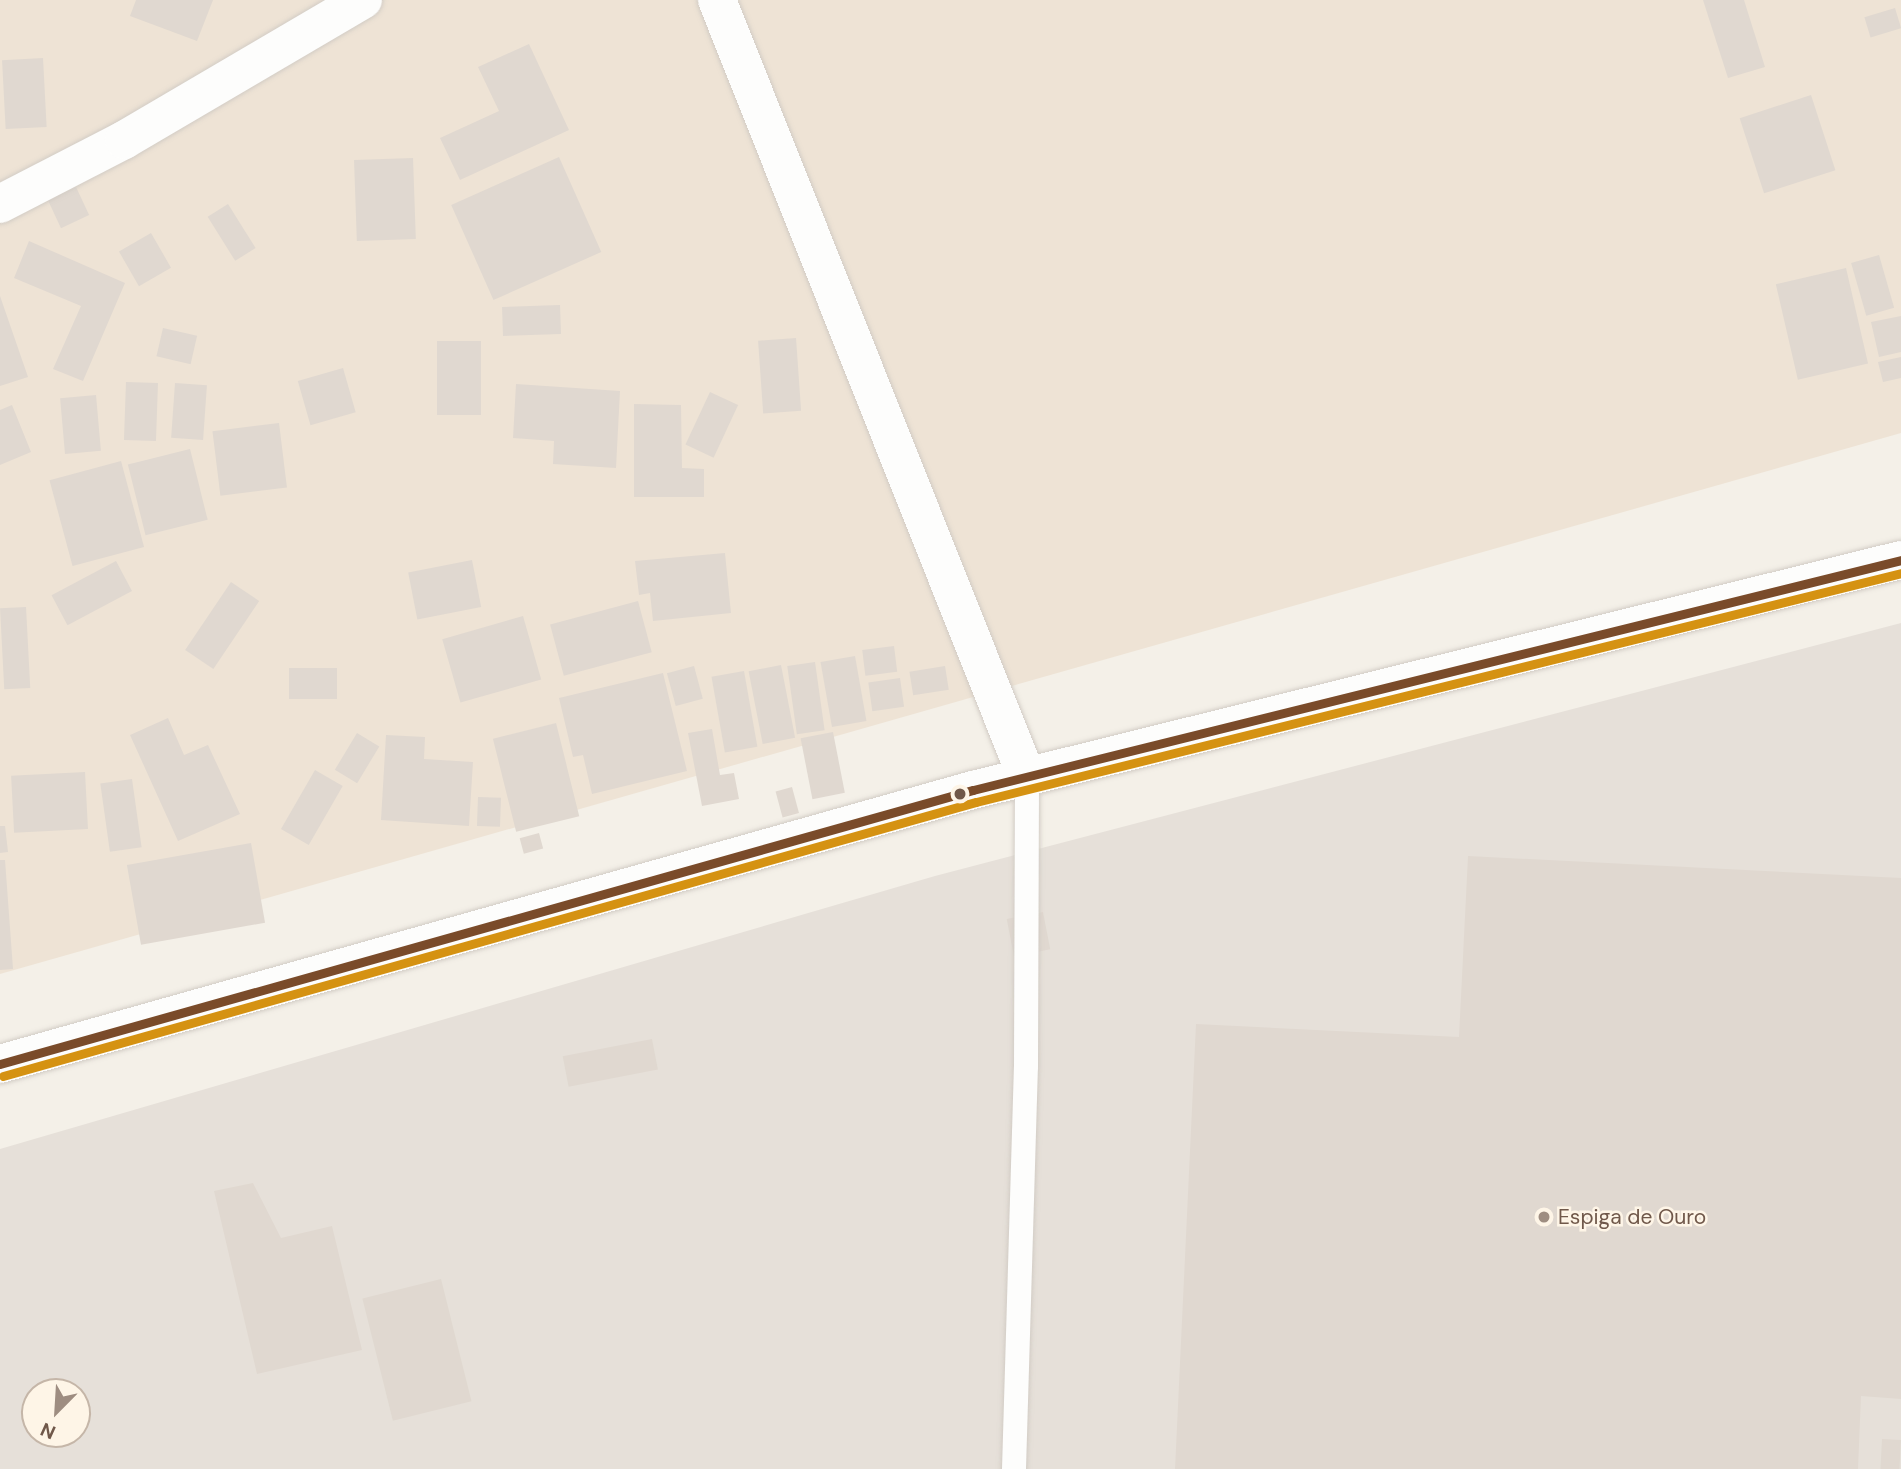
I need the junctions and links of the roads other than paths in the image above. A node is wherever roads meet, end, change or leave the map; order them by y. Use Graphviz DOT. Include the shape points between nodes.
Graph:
graph roads {
  1 [pos="363,0"];
  2 [pos="717,0"];
  3 [pos="0,204"];
  4 [pos="1901,560"];
  5 [pos="1027,778"];
  6 [pos="0,1065"];
  7 [pos="1014,1469"];
  1 -- 3 [label="main road" via="124,140"];
  2 -- 5 [label="main road"];
  4 -- 5 [label="main road"];
  5 -- 6 [label="main road"];
  5 -- 7 [label="lane" via="1026,1068"];
}
